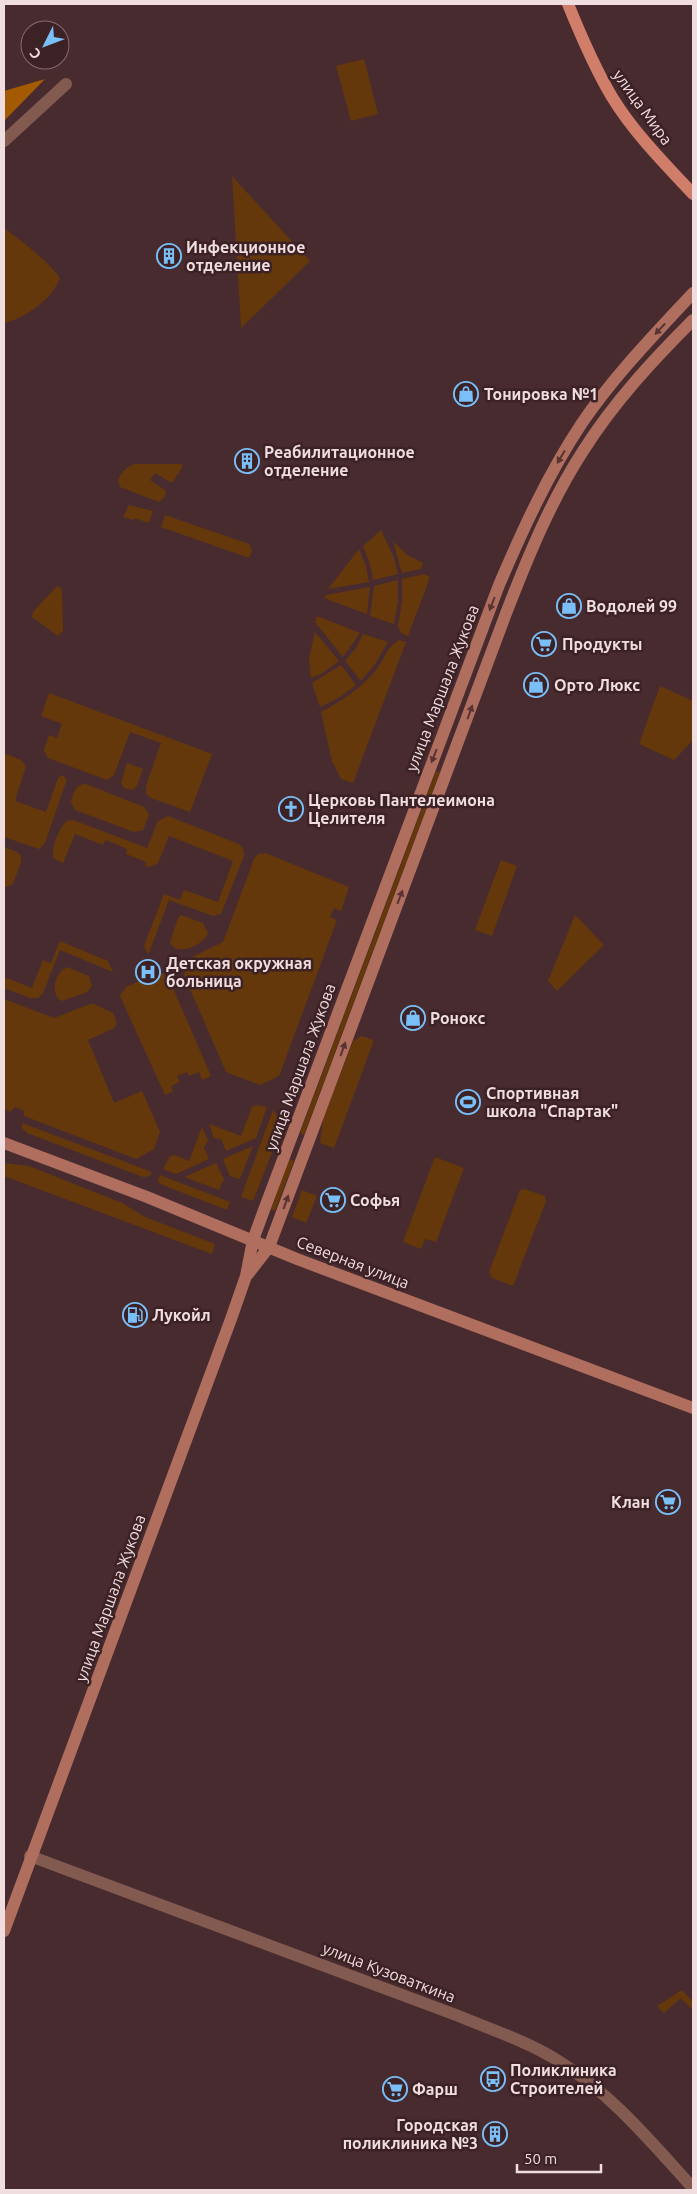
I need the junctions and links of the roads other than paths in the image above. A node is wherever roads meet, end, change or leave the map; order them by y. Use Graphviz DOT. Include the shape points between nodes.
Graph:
graph roads {
  1 [pos="568,4"];
  2 [pos="66,84"];
  3 [pos="4,142"];
  4 [pos="693,194"];
  5 [pos="693,293"];
  6 [pos="693,320"];
  7 [pos="631,360"];
  8 [pos="644,372"];
  9 [pos="4,1143"];
  10 [pos="288,1147"];
  11 [pos="304,1153"];
  12 [pos="253,1240"];
  13 [pos="270,1247"];
  14 [pos="246,1276"];
  15 [pos="693,1408"];
  16 [pos="30,1856"];
  17 [pos="4,1930"];
  18 [pos="693,2188"];
  1 -- 4 [label="main road, улица Мира" via="613,99"];
  2 -- 3 [label="street"];
  5 -- 7 [label="main road, улица Маршала Жукова, one-way"];
  6 -- 8 [label="main road, улица Маршала Жукова"];
  7 -- 8 [label="main road"];
  7 -- 10 [label="main road, улица Маршала Жукова, one-way" via="583,422 554,469 499,585"];
  11 -- 8 [label="main road, улица Маршала Жукова, one-way" via="527,560 555,500 583,452 606,417"];
  9 -- 12 [label="main road, Северная улица"];
  10 -- 11 [label="main road"];
  10 -- 12 [label="main road, улица Маршала Жукова"];
  13 -- 11 [label="main road, улица Маршала Жукова, one-way"];
  12 -- 13 [label="main road, Северная улица"];
  12 -- 14 [label="main road, улица Маршала Жукова"];
  13 -- 14 [label="main road, улица Маршала Жукова"];
  13 -- 15 [label="main road, Северная улица"];
  14 -- 16 [label="main road, улица Маршала Жукова"];
  16 -- 17 [label="main road, улица Маршала Жукова"];
  16 -- 18 [label="street, улица Кузоваткина" via="456,2015 552,2056 582,2076 611,2102"];
}
